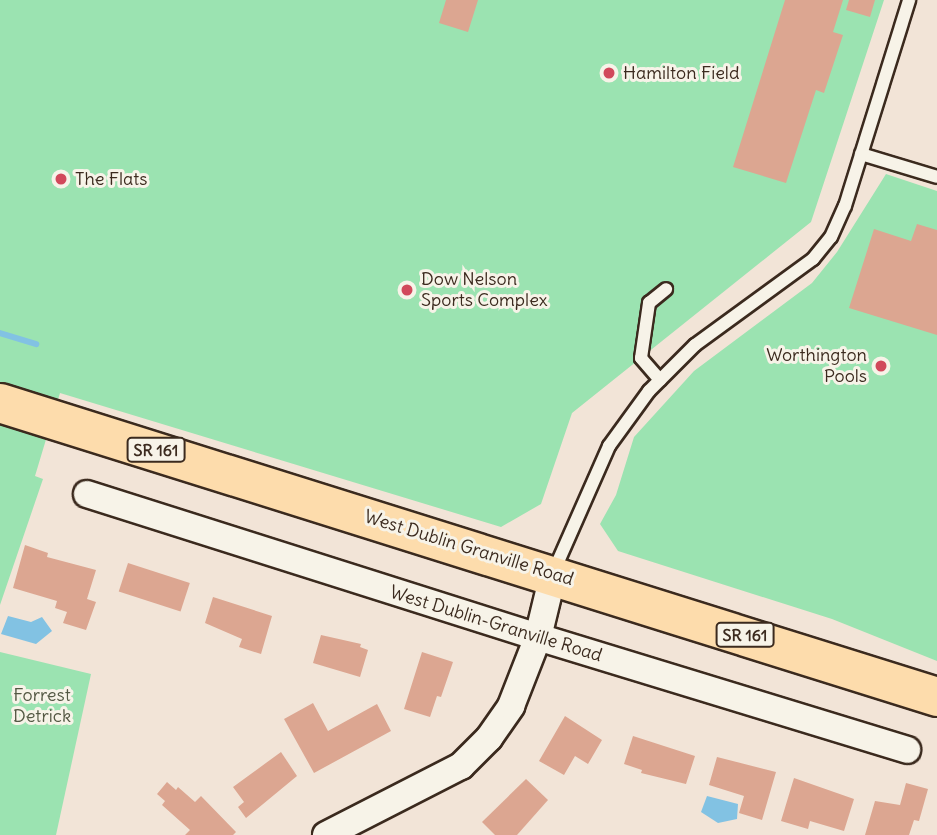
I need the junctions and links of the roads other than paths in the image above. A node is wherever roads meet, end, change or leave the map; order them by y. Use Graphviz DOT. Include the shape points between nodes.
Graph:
graph roads {
  1 [pos="909,0"];
  2 [pos="861,154"];
  3 [pos="937,177"];
  4 [pos="666,289"];
  5 [pos="660,380"];
  6 [pos="0,403"];
  7 [pos="87,494"];
  8 [pos="553,575"];
  9 [pos="538,637"];
  10 [pos="937,697"];
  11 [pos="907,750"];
  12 [pos="326,835"];
  1 -- 2 [label="lane"];
  2 -- 3 [label="lane"];
  2 -- 5 [label="lane" via="831,237 813,259 695,345"];
  4 -- 5 [label="lane" via="649,303 641,358"];
  5 -- 8 [label="lane" via="609,446"];
  6 -- 8 [label="main road, West Dublin Granville Road / SR 161"];
  7 -- 9 [label="street, West Dublin-Granville Road"];
  8 -- 9 [label="street"];
  8 -- 10 [label="main road, West Dublin Granville Road / SR 161"];
  9 -- 11 [label="street, West Dublin-Granville Road"];
  9 -- 12 [label="street" via="511,706 489,738 461,765"];
}
